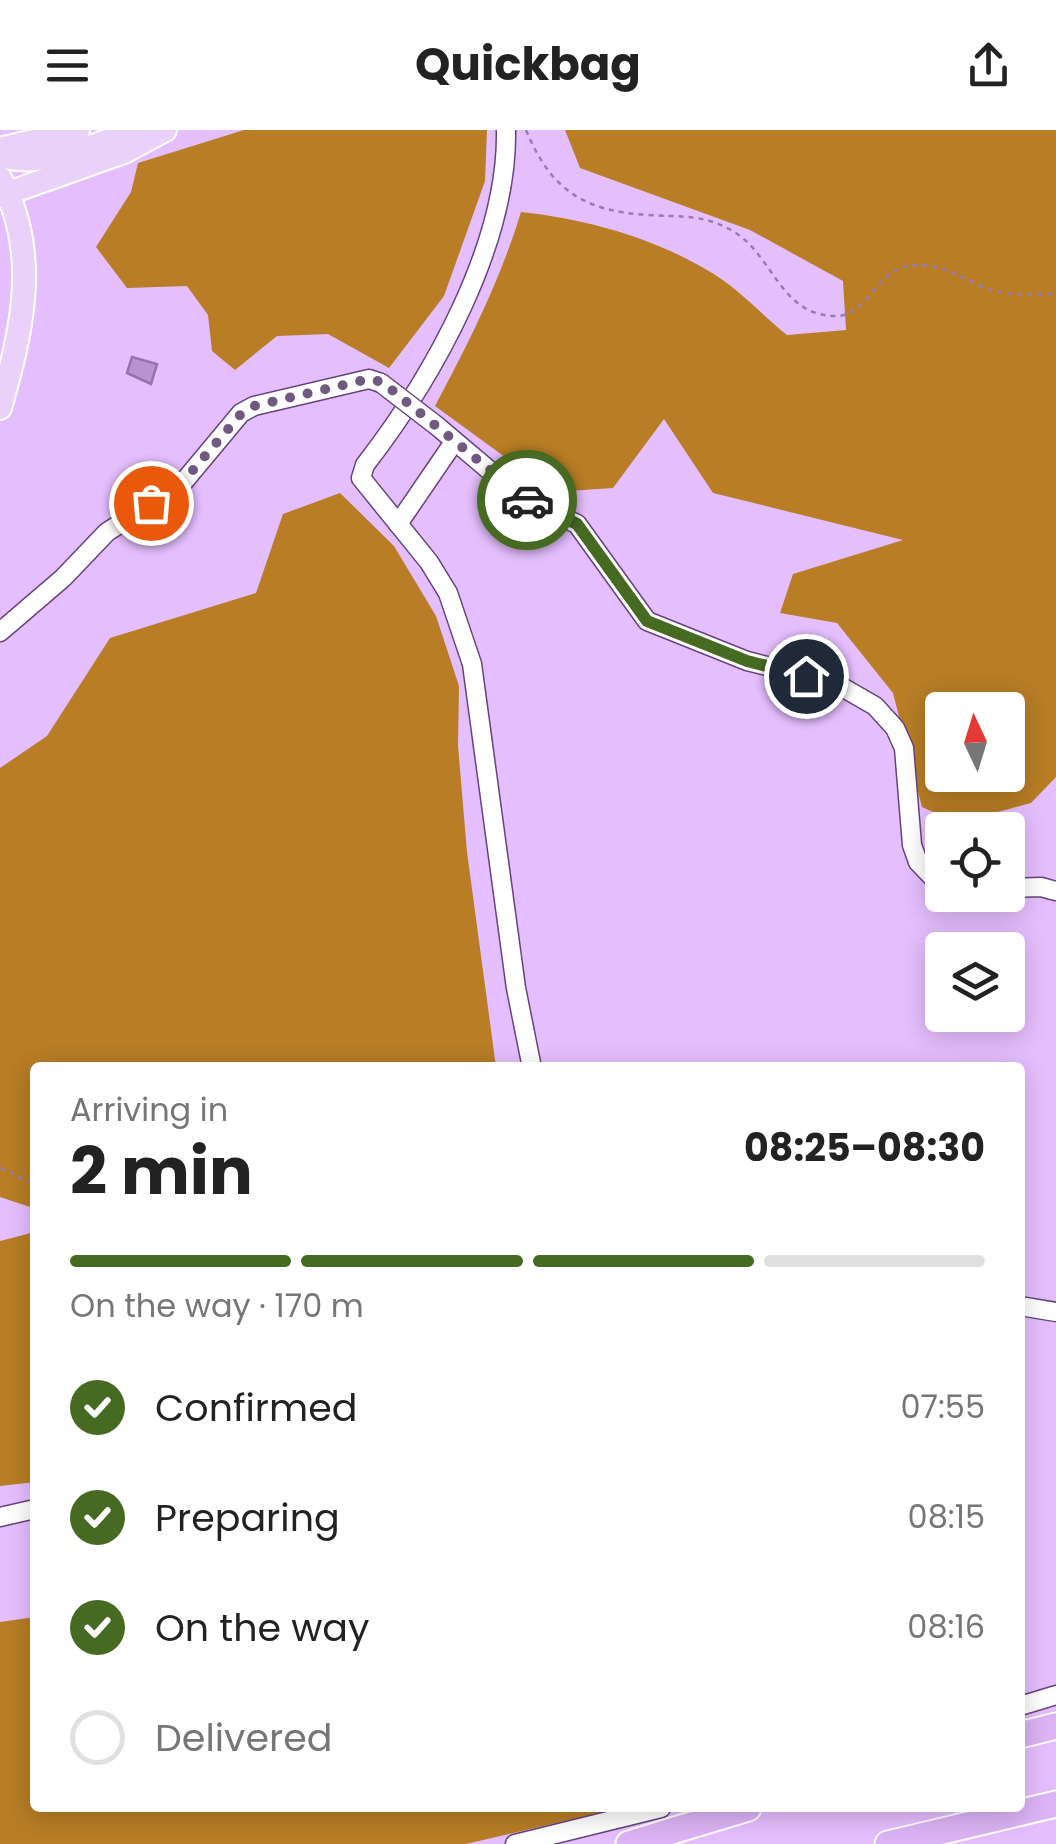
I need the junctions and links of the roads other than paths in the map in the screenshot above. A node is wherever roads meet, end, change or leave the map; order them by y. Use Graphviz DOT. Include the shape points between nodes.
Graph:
graph roads {
  1 [pos="78,130"];
  2 [pos="135,130"];
  3 [pos="165,130"];
  4 [pos="506,130"];
  5 [pos="0,153"];
  6 [pos="3,189"];
  7 [pos="0,408"];
  8 [pos="454,442"];
  9 [pos="398,524"];
  10 [pos="0,632"];
  11 [pos="925,869"];
  12 [pos="1025,887"];
  13 [pos="1056,892"];
  14 [pos="531,1062"];
  15 [pos="1025,1307"];
  16 [pos="1056,1312"];
  17 [pos="30,1510"];
  18 [pos="0,1517"];
  19 [pos="1056,1696"];
  20 [pos="1025,1705"];
  21 [pos="1056,1726"];
  22 [pos="1025,1735"];
  23 [pos="1056,1804"];
  24 [pos="1025,1811"];
  25 [pos="645,1812"];
  26 [pos="735,1812"];
  27 [pos="1022,1812"];
  28 [pos="515,1844"];
  29 [pos="629,1844"];
  30 [pos="888,1844"];
  1 -- 5 [label="main road"];
  2 -- 5 [label="main road" via="35,160"];
  3 -- 6 [label="main road" via="124,152"];
  4 -- 9 [label="street" via="485,248 423,387 361,471 366,488"];
  6 -- 7 [label="main road" via="19,218 25,297"];
  8 -- 9 [label="street"];
  8 -- 10 [label="street, bridge" via="382,382 369,379 254,406 181,484 107,532"];
  8 -- 11 [label="street" via="522,498 577,524 647,621 747,661 835,683 876,706 904,748 912,845"];
  9 -- 14 [label="street" via="448,593 472,664"];
  12 -- 13 [label="street"];
  15 -- 16 [label="street"];
  17 -- 18 [label="street"];
  19 -- 20 [label="street"];
  21 -- 22 [label="highway"];
  23 -- 24 [label="highway"];
  25 -- 28 [label="street"];
  26 -- 29 [label="highway"];
  27 -- 30 [label="highway"];
}
